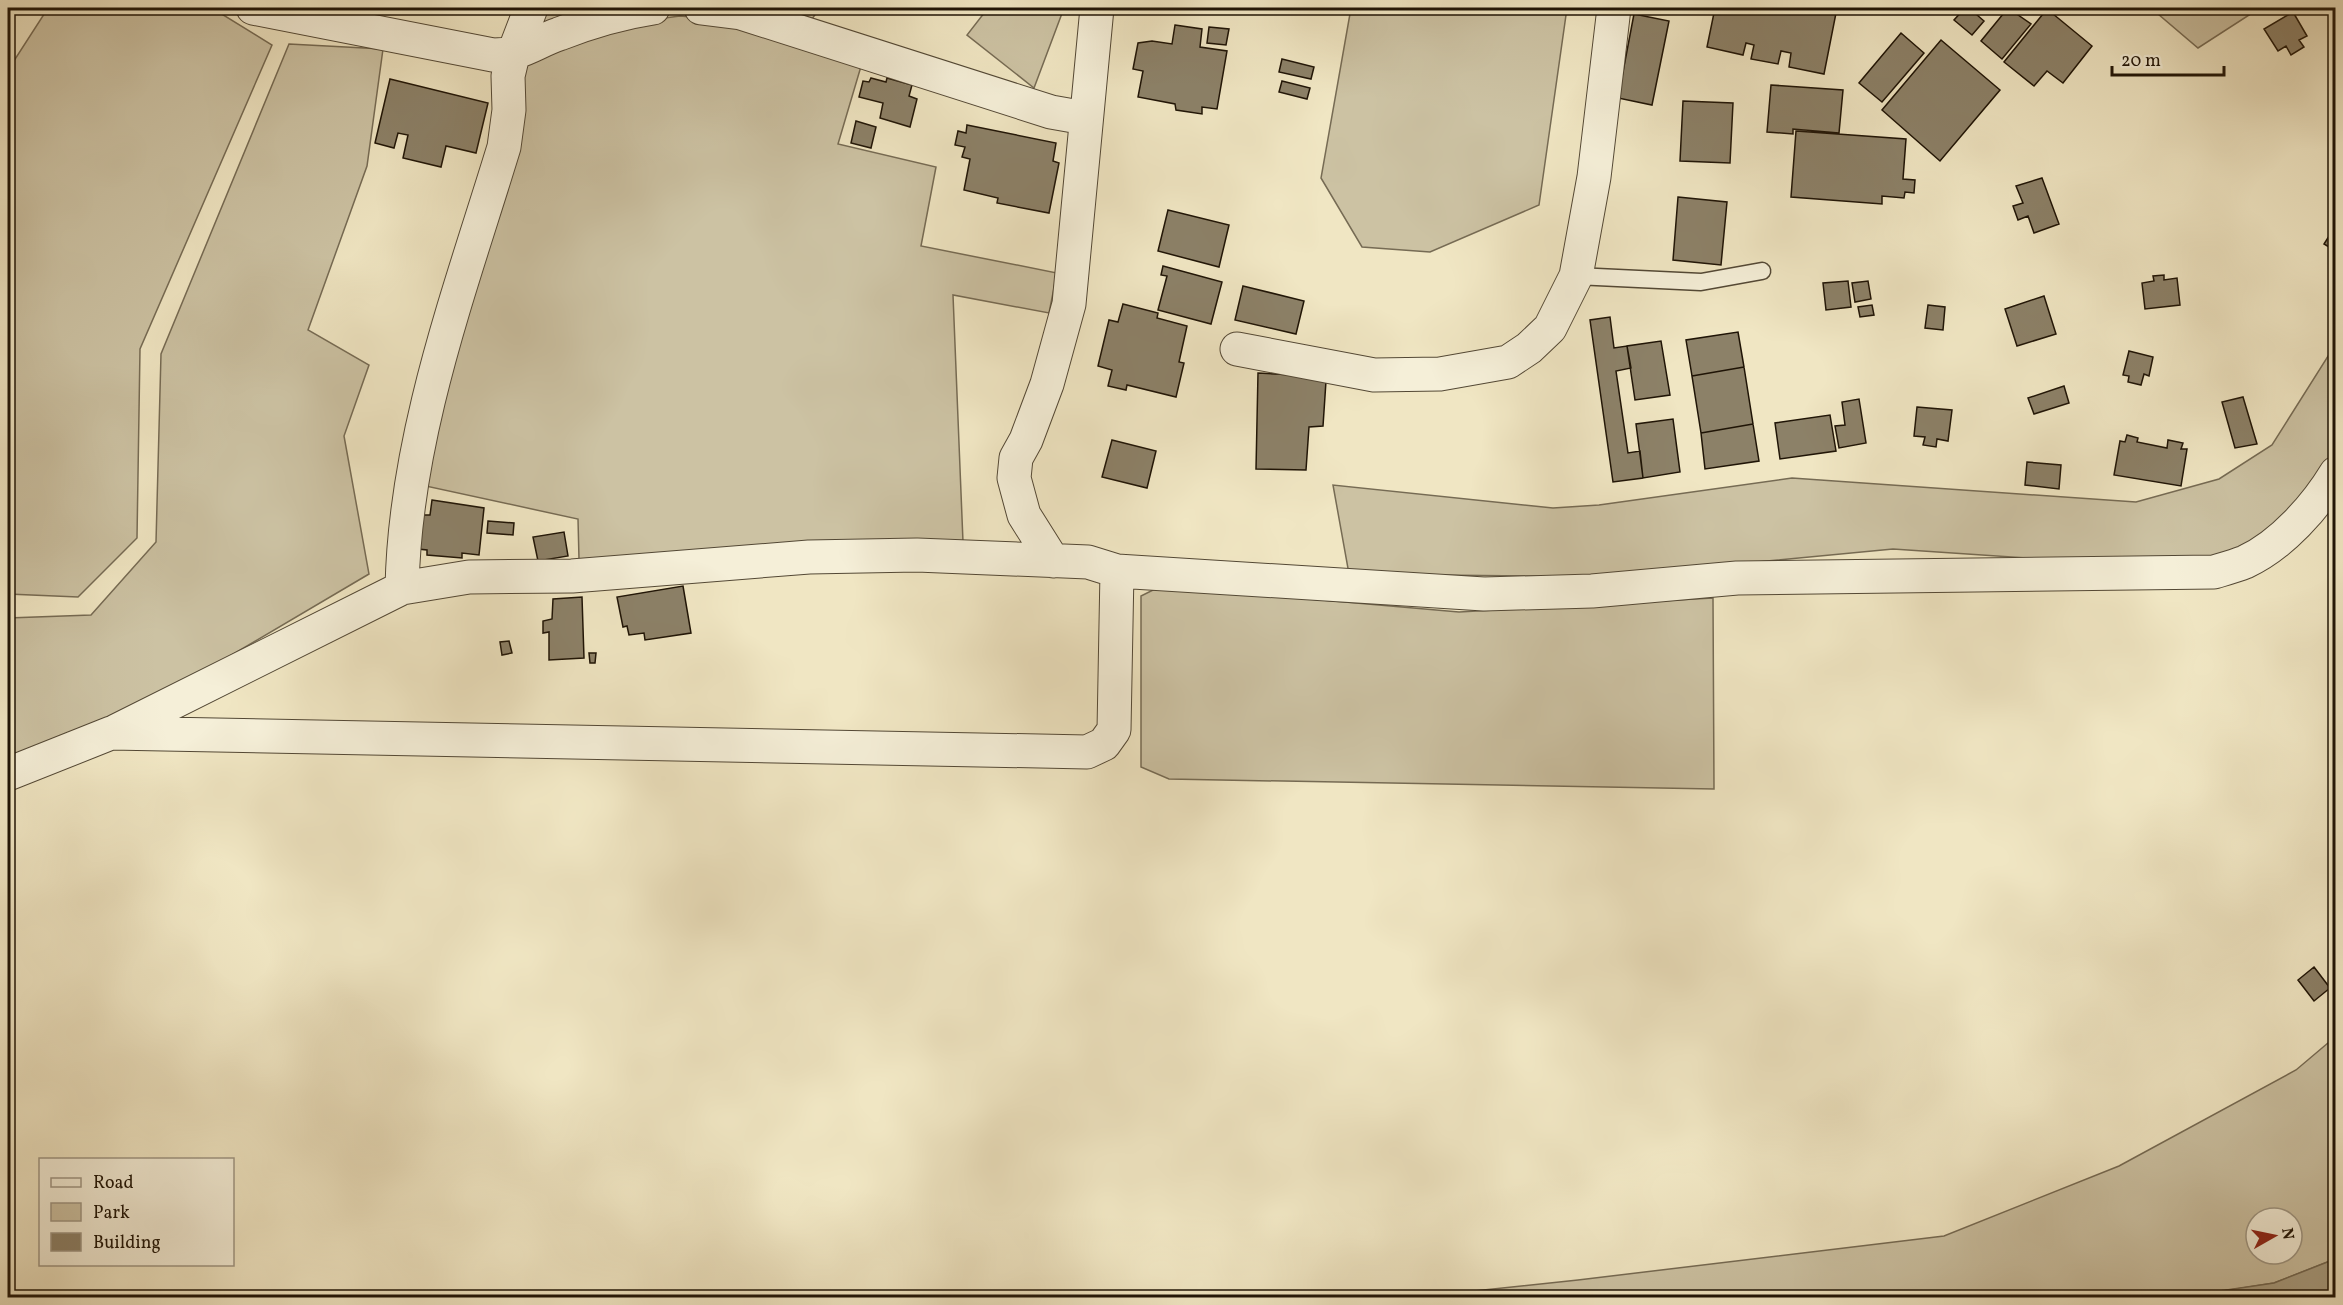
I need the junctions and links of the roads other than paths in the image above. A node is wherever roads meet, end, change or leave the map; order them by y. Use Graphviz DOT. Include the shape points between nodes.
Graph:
graph roads {
  1 [pos="253,8"];
  2 [pos="531,8"];
  3 [pos="653,8"];
  4 [pos="701,8"];
  5 [pos="1097,8"];
  6 [pos="1614,8"];
  7 [pos="513,55"];
  8 [pos="1084,118"];
  9 [pos="1762,271"];
  10 [pos="1576,276"];
  11 [pos="1238,349"];
  12 [pos="2336,473"];
  13 [pos="1053,561"];
  14 [pos="1117,571"];
  15 [pos="402,588"];
  16 [pos="111,733"];
  17 [pos="8,774"];
  1 -- 7 [label="street" via="461,49"];
  2 -- 7 [label="street"];
  3 -- 7 [label="street" via="620,13"];
  4 -- 8 [label="street" via="741,12 1051,112"];
  5 -- 8 [label="street"];
  6 -- 10 [label="street" via="1594,177"];
  7 -- 15 [label="street" via="504,147 437,368 411,481"];
  8 -- 13 [label="street" via="1069,304 1047,384 1016,458 1014,478 1024,515"];
  9 -- 10 [label="lane" via="1701,282"];
  10 -- 11 [label="street" via="1550,328 1508,362 1440,374 1374,375"];
  12 -- 14 [label="street" via="2279,540 2247,561 2214,572 1737,578 1592,591 1485,594"];
  13 -- 14 [label="street" via="1088,562"];
  13 -- 15 [label="street" via="917,555 809,557 572,576 469,577"];
  14 -- 16 [label="street" via="1114,730 1104,744 1087,752"];
  15 -- 16 [label="street"];
  16 -- 17 [label="street"];
}
